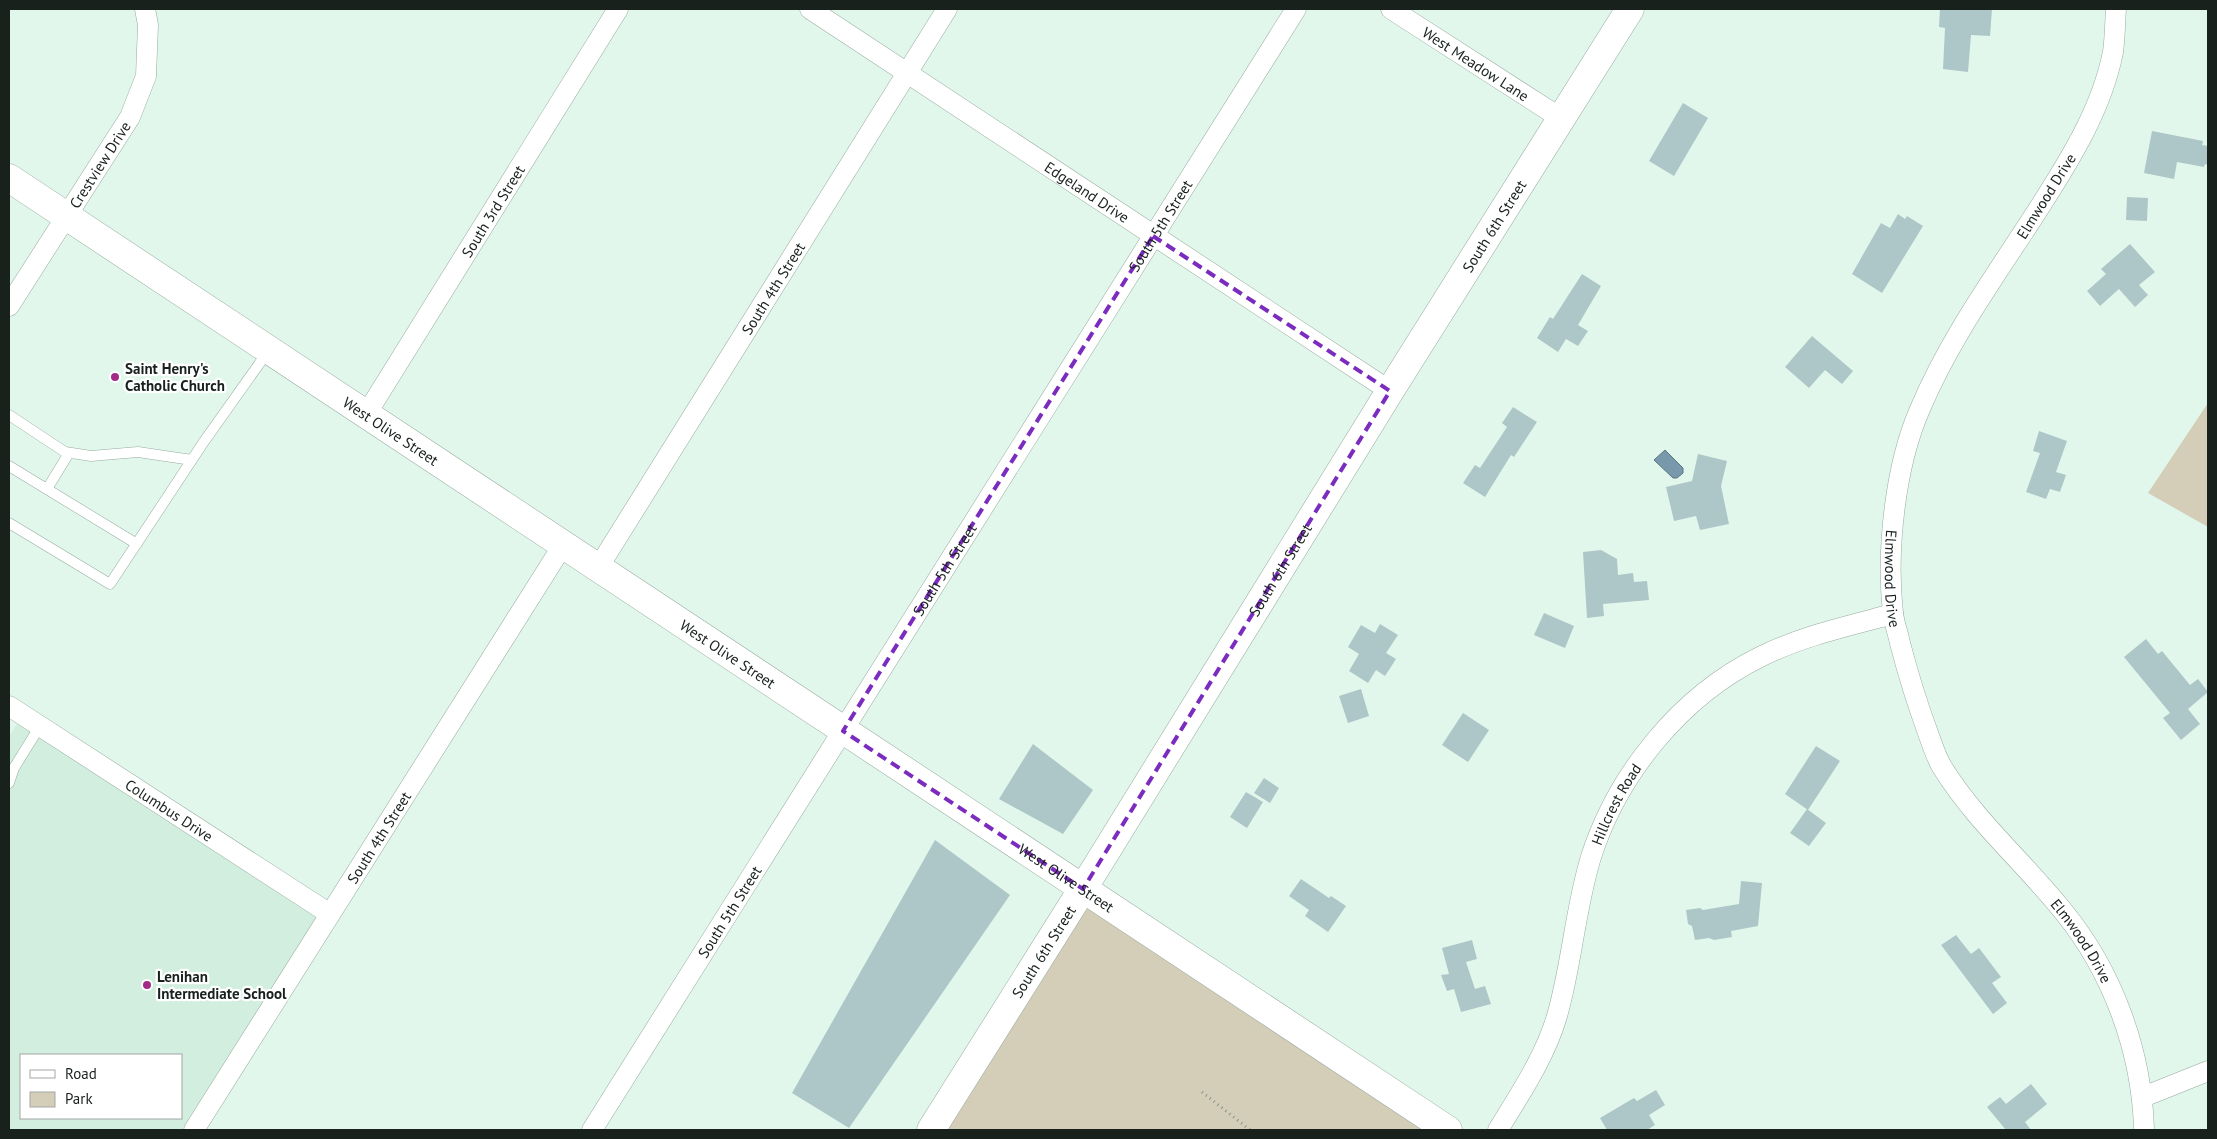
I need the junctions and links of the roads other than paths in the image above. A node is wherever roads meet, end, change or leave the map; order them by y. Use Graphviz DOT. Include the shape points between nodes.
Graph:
graph roads {
  1 [pos="145,9"];
  2 [pos="618,9"];
  3 [pos="810,9"];
  4 [pos="947,9"];
  5 [pos="1296,9"];
  6 [pos="1391,9"];
  7 [pos="1630,9"];
  8 [pos="2116,9"];
  9 [pos="907,72"];
  10 [pos="1562,119"];
  11 [pos="9,178"];
  12 [pos="67,216"];
  13 [pos="1153,236"];
  14 [pos="9,306"];
  15 [pos="270,349"];
  16 [pos="1390,390"];
  17 [pos="367,413"];
  18 [pos="9,415"];
  19 [pos="69,453"];
  20 [pos="192,460"];
  21 [pos="9,466"];
  22 [pos="46,489"];
  23 [pos="9,522"];
  24 [pos="137,544"];
  25 [pos="563,545"];
  26 [pos="598,568"];
  27 [pos="1893,614"];
  28 [pos="9,706"];
  29 [pos="40,726"];
  30 [pos="843,730"];
  31 [pos="9,782"];
  32 [pos="1082,889"];
  33 [pos="330,914"];
  34 [pos="2208,1072"];
  35 [pos="2143,1097"];
  36 [pos="194,1130"];
  37 [pos="592,1130"];
  38 [pos="931,1130"];
  39 [pos="1448,1130"];
  40 [pos="1498,1130"];
  41 [pos="2144,1130"];
  1 -- 12 [label="street, Crestview Drive" via="148,25 146,76 130,117"];
  2 -- 17 [label="street, South 3rd Street"];
  3 -- 9 [label="street, Edgeland Drive"];
  4 -- 9 [label="street, South 4th Street"];
  5 -- 13 [label="street, South 5th Street"];
  6 -- 10 [label="street, West Meadow Lane"];
  7 -- 10 [label="main road, South 6th Street"];
  8 -- 27 [label="street, Elmwood Drive" via="2113,53 2082,138 1961,331 1919,411 1896,505 1891,549"];
  9 -- 13 [label="street, Edgeland Drive"];
  9 -- 26 [label="street, South 4th Street"];
  10 -- 16 [label="main road, South 6th Street"];
  11 -- 12 [label="main road, West Olive Street"];
  12 -- 14 [label="street, Crestview Drive"];
  12 -- 15 [label="main road, West Olive Street"];
  13 -- 16 [label="street, Edgeland Drive"];
  13 -- 30 [label="street, South 5th Street"];
  15 -- 17 [label="main road, West Olive Street"];
  15 -- 20 [label="lane"];
  16 -- 32 [label="main road, South 6th Street"];
  17 -- 25 [label="main road, West Olive Street"];
  18 -- 19 [label="lane"];
  19 -- 20 [label="lane" via="91,456 138,452"];
  19 -- 22 [label="lane"];
  20 -- 24 [label="lane"];
  21 -- 22 [label="lane"];
  22 -- 24 [label="lane"];
  23 -- 24 [label="lane" via="110,584"];
  25 -- 26 [label="main road, West Olive Street"];
  25 -- 33 [label="street, South 4th Street"];
  26 -- 30 [label="main road, West Olive Street"];
  27 -- 35 [label="street, Elmwood Drive" via="1917,704 1940,764 1973,812 2064,911 2087,944 2129,1033"];
  27 -- 40 [label="street, Hillcrest Road" via="1810,636 1760,657 1693,702 1642,759 1626,781 1591,858 1557,1016 1547,1043"];
  28 -- 29 [label="street, Columbus Drive"];
  29 -- 31 [label="lane"];
  29 -- 33 [label="street, Columbus Drive"];
  30 -- 32 [label="main road, West Olive Street"];
  30 -- 37 [label="street, South 5th Street"];
  32 -- 38 [label="main road, South 6th Street"];
  32 -- 39 [label="main road, West Olive Street"];
  33 -- 36 [label="street, South 4th Street"];
  34 -- 35 [label="street"];
  35 -- 41 [label="street, Elmwood Drive"];
}
